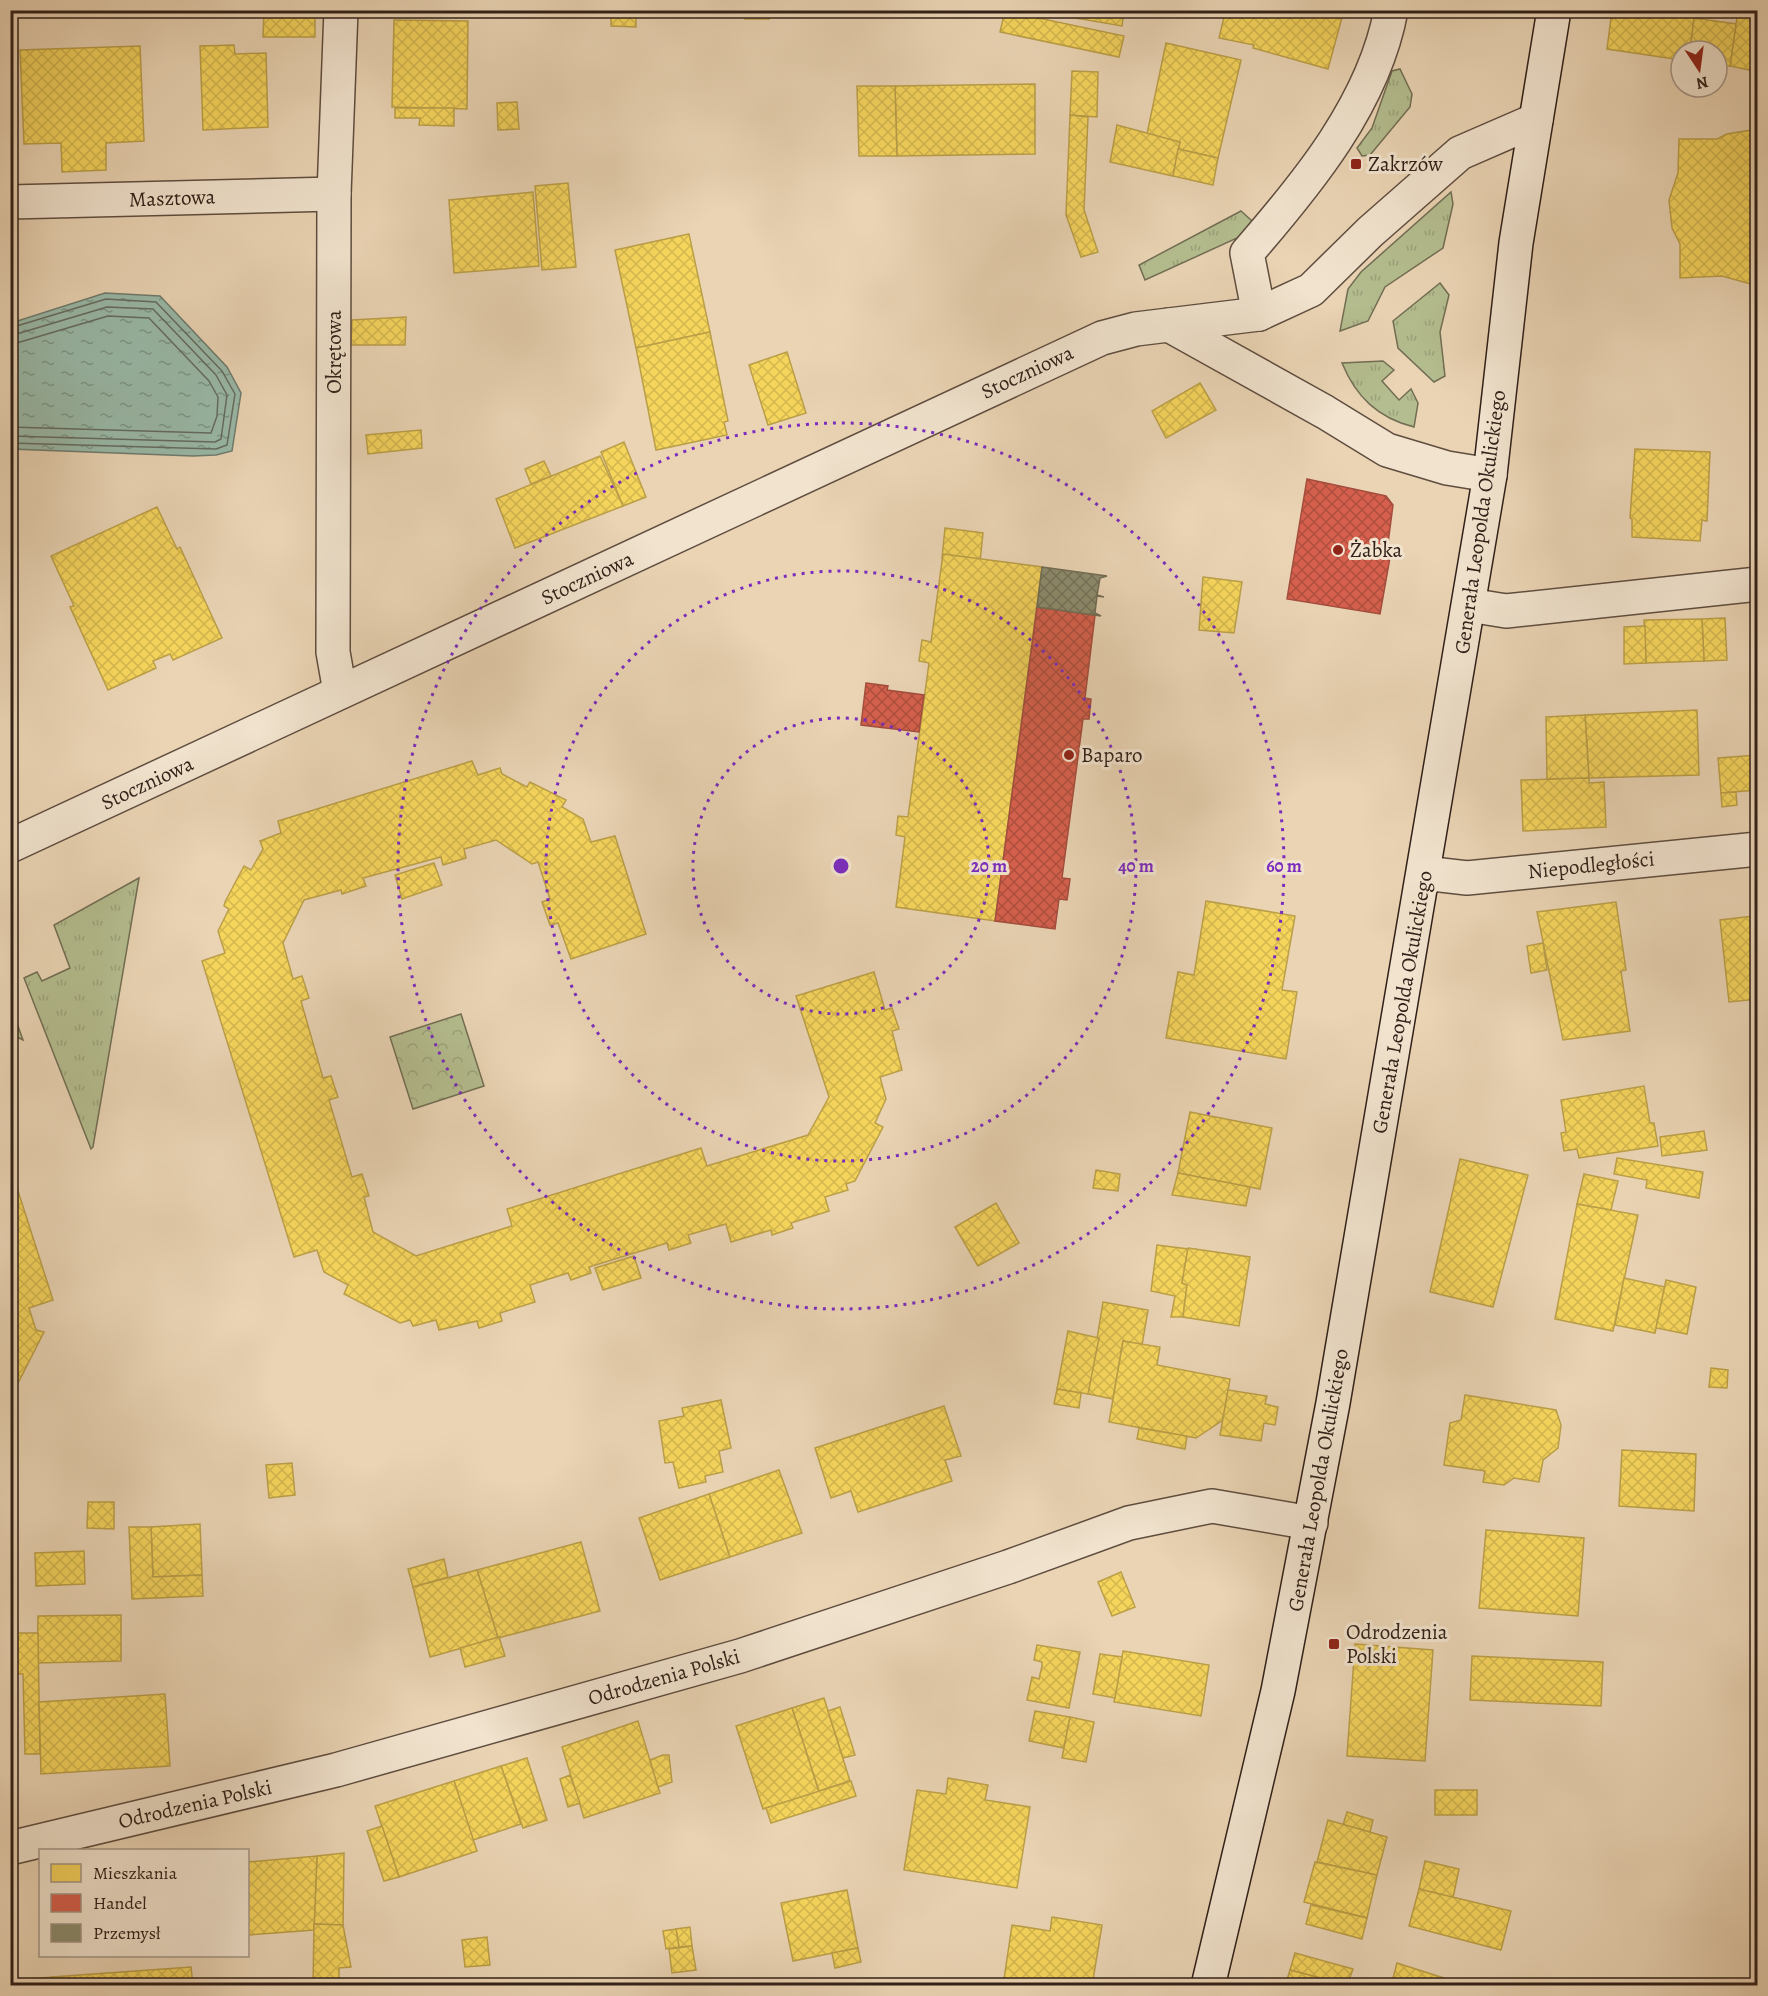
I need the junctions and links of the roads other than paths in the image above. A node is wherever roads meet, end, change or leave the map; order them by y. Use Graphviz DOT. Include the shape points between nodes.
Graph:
graph roads {
  1 [pos="341,10"];
  2 [pos="1391,10"];
  3 [pos="1554,10"];
  4 [pos="1536,120"];
  5 [pos="334,194"];
  6 [pos="10,202"];
  7 [pos="1259,314"];
  8 [pos="1169,325"];
  9 [pos="1490,475"];
  10 [pos="1758,584"];
  11 [pos="1469,605"];
  12 [pos="340,692"];
  13 [pos="10,846"];
  14 [pos="1758,849"];
  15 [pos="1424,873"];
  16 [pos="1311,1523"];
  17 [pos="10,1848"];
  18 [pos="1208,1986"];
  1 -- 5 [label="street, Okrętowa"];
  2 -- 7 [label="street" via="1386,40 1347,123 1292,201 1247,253"];
  3 -- 4 [label="street, Generała Leopolda Okulickiego"];
  4 -- 7 [label="street, Stoczniowa" via="1460,153 1311,290"];
  4 -- 9 [label="street, Generała Leopolda Okulickiego" via="1516,243"];
  5 -- 6 [label="street, Masztowa"];
  5 -- 12 [label="street, Okrętowa" via="333,652"];
  7 -- 8 [label="street, Stoczniowa"];
  8 -- 9 [label="street" via="1387,450 1447,468"];
  8 -- 12 [label="street, Stoczniowa" via="1102,338"];
  9 -- 11 [label="street, Generała Leopolda Okulickiego"];
  10 -- 11 [label="street" via="1506,611"];
  11 -- 15 [label="street, Generała Leopolda Okulickiego"];
  12 -- 13 [label="street, Stoczniowa"];
  14 -- 15 [label="street, Niepodległości" via="1467,878"];
  15 -- 16 [label="street, Generała Leopolda Okulickiego"];
  16 -- 17 [label="street, Odrodzenia Polski" via="1212,1506 1129,1523 740,1656 336,1770"];
  16 -- 18 [label="street, Generała Leopolda Okulickiego" via="1278,1691"];
}
